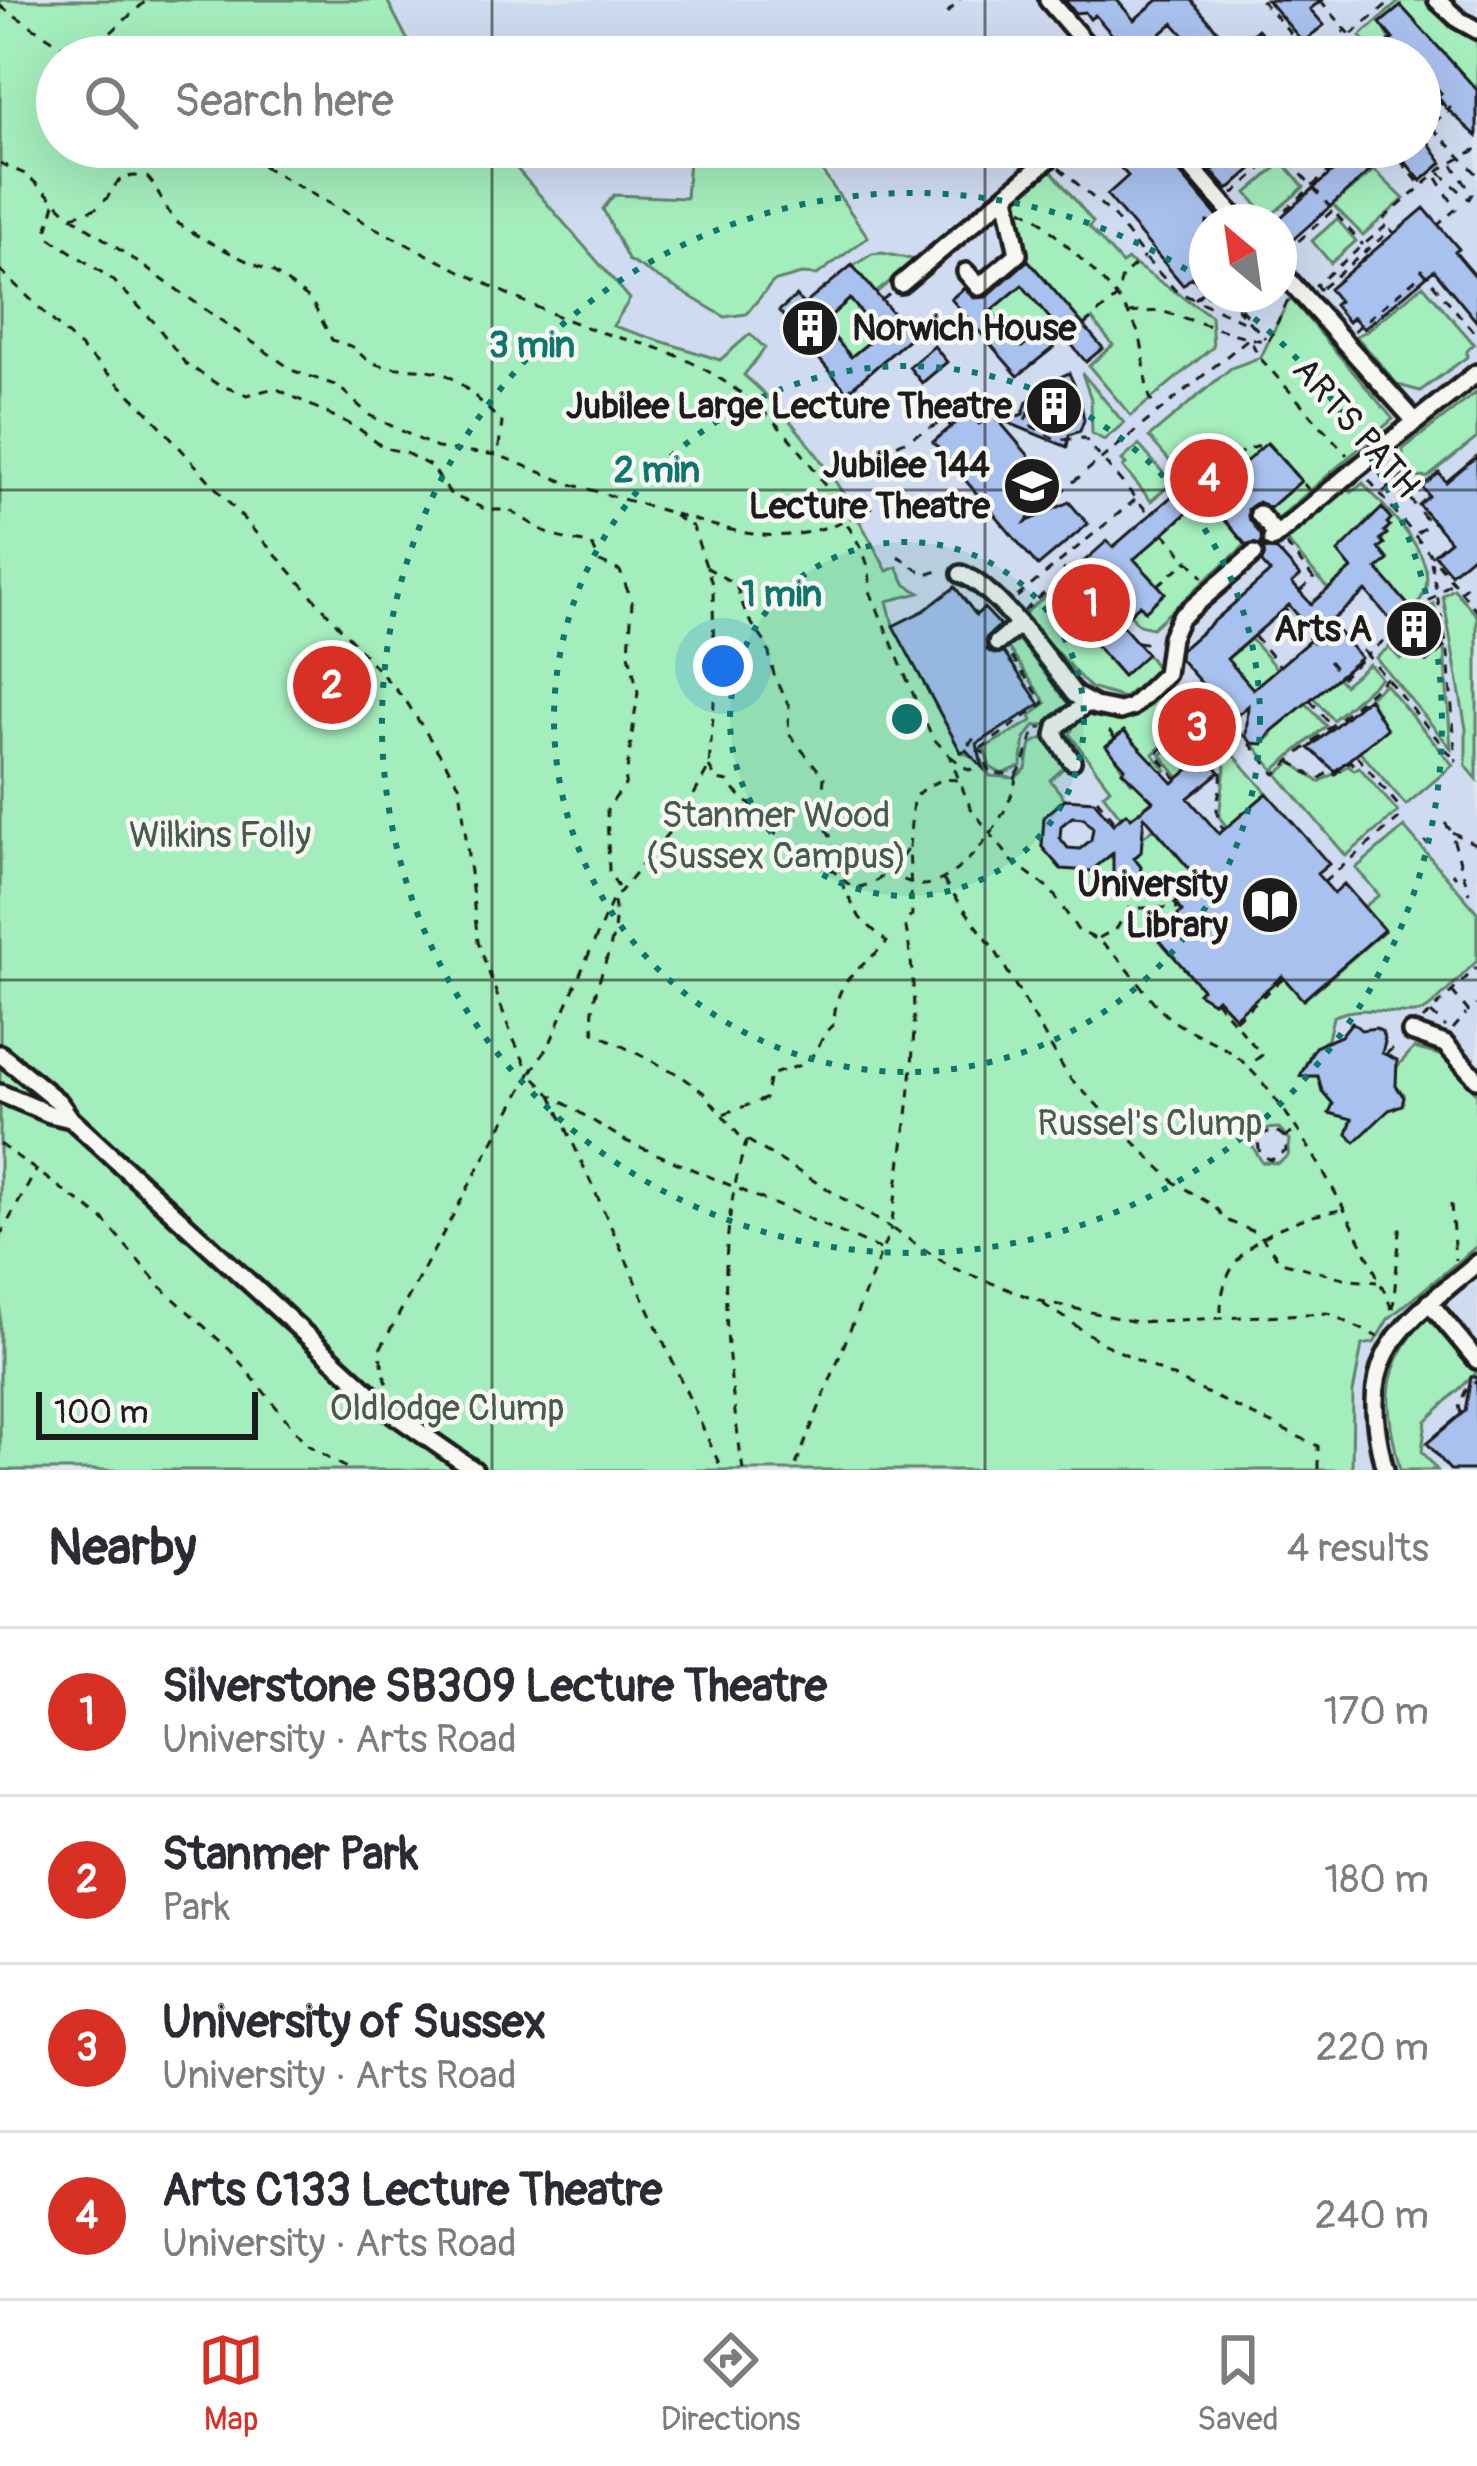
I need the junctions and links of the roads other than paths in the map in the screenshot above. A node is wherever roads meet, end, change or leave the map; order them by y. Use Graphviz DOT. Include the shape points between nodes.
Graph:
graph roads {
  1 [pos="1048,0"];
  2 [pos="1438,0"];
  3 [pos="1477,30"];
  4 [pos="1079,36"];
  5 [pos="1042,168"];
  6 [pos="1192,168"];
  7 [pos="1008,203"];
  8 [pos="1223,204"];
  9 [pos="967,272"];
  10 [pos="897,287"];
  11 [pos="1297,289"];
  12 [pos="1477,373"];
  13 [pos="1414,420"];
  14 [pos="1259,514"];
  15 [pos="1255,554"];
  16 [pos="957,569"];
  17 [pos="1012,618"];
  18 [pos="998,642"];
  19 [pos="1086,704"];
  20 [pos="1072,761"];
  21 [pos="1411,1032"];
  22 [pos="0,1054"];
  23 [pos="33,1079"];
  24 [pos="1477,1079"];
  25 [pos="0,1094"];
  26 [pos="19,1101"];
  27 [pos="71,1119"];
  28 [pos="1477,1263"];
  29 [pos="1429,1302"];
  30 [pos="1477,1360"];
  31 [pos="474,1470"];
  32 [pos="1385,1470"];
  1 -- 4 [label="street"];
  2 -- 3 [label="street"];
  5 -- 7 [label="street"];
  6 -- 8 [label="street"];
  7 -- 9 [label="street" via="1018,254 979,287"];
  7 -- 10 [label="street"];
  11 -- 13 [label="street"];
  12 -- 13 [label="street"];
  13 -- 14 [label="street" via="1278,539"];
  15 -- 19 [label="street" via="1176,624 1166,674 1143,697 1120,711"];
  16 -- 17 [label="street"];
  17 -- 18 [label="street"];
  17 -- 19 [label="street"];
  19 -- 20 [label="street" via="1057,726"];
  21 -- 24 [label="street" via="1445,1044"];
  22 -- 23 [label="street"];
  23 -- 26 [label="street"];
  23 -- 27 [label="street"];
  25 -- 26 [label="street"];
  26 -- 27 [label="street"];
  27 -- 31 [label="street" via="382,1404"];
  28 -- 29 [label="street"];
  29 -- 30 [label="street"];
  29 -- 32 [label="street" via="1395,1336 1378,1376 1372,1416"];
}
